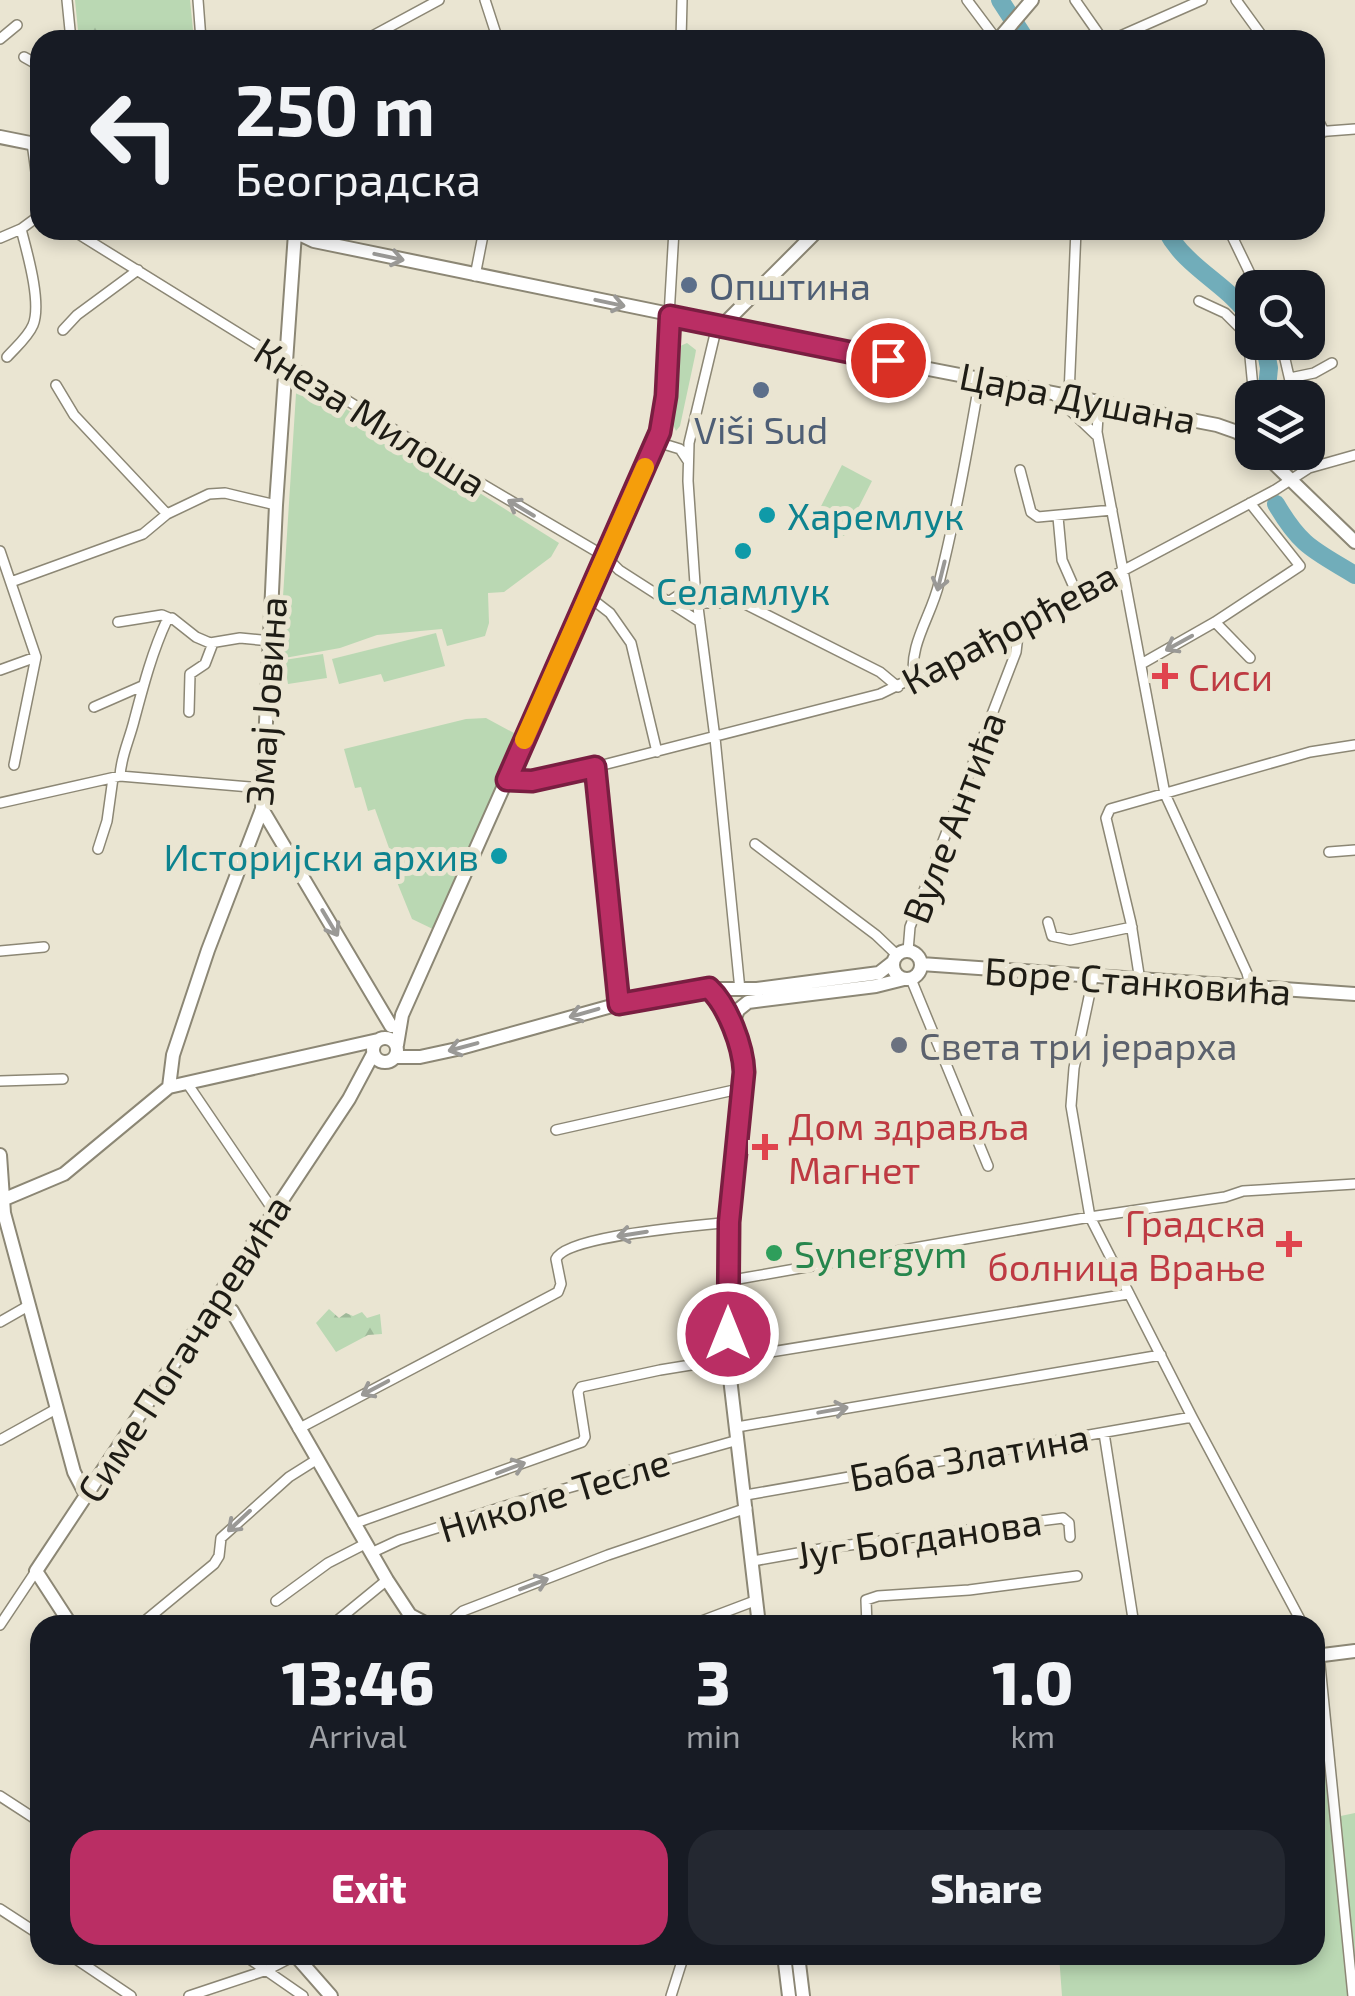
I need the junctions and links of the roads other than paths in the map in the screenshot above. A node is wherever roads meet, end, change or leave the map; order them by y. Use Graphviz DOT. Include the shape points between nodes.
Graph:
graph roads {
  1 [pos="66,0"];
  2 [pos="198,0"];
  3 [pos="439,0"];
  4 [pos="485,0"];
  5 [pos="682,0"];
  6 [pos="967,0"];
  7 [pos="1032,0"];
  8 [pos="1075,0"];
  9 [pos="1202,0"];
  10 [pos="1236,0"];
  11 [pos="17,26"];
  12 [pos="70,30"];
  13 [pos="200,30"];
  14 [pos="384,30"];
  15 [pos="495,30"];
  16 [pos="681,30"];
  17 [pos="990,30"];
  18 [pos="1007,30"];
  19 [pos="1096,30"];
  20 [pos="1134,30"];
  21 [pos="1258,30"];
  22 [pos="0,39"];
  23 [pos="24,57"];
  24 [pos="30,60"];
  25 [pos="1355,129"];
  26 [pos="1325,132"];
  27 [pos="0,137"];
  28 [pos="30,143"];
  29 [pos="30,222"];
  30 [pos="21,229"];
  31 [pos="0,238"];
  32 [pos="88,240"];
  33 [pos="293,240"];
  34 [pos="312,240"];
  35 [pos="482,240"];
  36 [pos="674,240"];
  37 [pos="808,240"];
  38 [pos="1076,240"];
  39 [pos="1235,240"];
  40 [pos="138,270"];
  41 [pos="1249,270"];
  42 [pos="475,276"];
  43 [pos="1200,301"];
  44 [pos="670,316"];
  45 [pos="723,326"];
  46 [pos="63,330"];
  47 [pos="8,357"];
  48 [pos="286,360"];
  49 [pos="1285,360"];
  50 [pos="1332,363"];
  51 [pos="980,378"];
  52 [pos="1290,378"];
  53 [pos="1252,380"];
  54 [pos="56,385"];
  55 [pos="1052,392"];
  56 [pos="1069,395"];
  57 [pos="1098,401"];
  58 [pos="1235,433"];
  59 [pos="658,437"];
  60 [pos="1098,437"];
  61 [pos="685,446"];
  62 [pos="1355,456"];
  63 [pos="1325,464"];
  64 [pos="1020,470"];
  65 [pos="1279,470"];
  66 [pos="1306,470"];
  67 [pos="1288,480"];
  68 [pos="1250,502"];
  69 [pos="276,506"];
  70 [pos="1112,510"];
  71 [pos="167,514"];
  72 [pos="1058,517"];
  73 [pos="1355,542"];
  74 [pos="0,552"];
  75 [pos="606,557"];
  76 [pos="1124,568"];
  77 [pos="12,582"];
  78 [pos="695,584"];
  79 [pos="1078,594"];
  80 [pos="588,596"];
  81 [pos="670,601"];
  82 [pos="698,603"];
  83 [pos="169,618"];
  84 [pos="118,622"];
  85 [pos="700,622"];
  86 [pos="1215,622"];
  87 [pos="1015,628"];
  88 [pos="270,641"];
  89 [pos="214,643"];
  90 [pos="36,657"];
  91 [pos="1250,658"];
  92 [pos="1143,663"];
  93 [pos="0,670"];
  94 [pos="914,679"];
  95 [pos="142,686"];
  96 [pos="898,687"];
  97 [pos="94,706"];
  98 [pos="189,712"];
  99 [pos="715,738"];
  100 [pos="1355,745"];
  101 [pos="657,752"];
  102 [pos="14,765"];
  103 [pos="595,767"];
  104 [pos="116,777"];
  105 [pos="507,780"];
  106 [pos="261,788"];
  107 [pos="1165,794"];
  108 [pos="0,802"];
  109 [pos="262,810"];
  110 [pos="755,844"];
  111 [pos="98,849"];
  112 [pos="1355,850"];
  113 [pos="1329,852"];
  114 [pos="1048,922"];
  115 [pos="1132,927"];
  116 [pos="44,947"];
  117 [pos="0,952"];
  118 [pos="899,956"];
  119 [pos="921,964"];
  120 [pos="1094,978"];
  121 [pos="908,979"];
  122 [pos="1140,981"];
  123 [pos="709,988"];
  124 [pos="1251,988"];
  125 [pos="740,990"];
  126 [pos="1355,994"];
  127 [pos="619,1004"];
  128 [pos="402,1015"];
  129 [pos="392,1026"];
  130 [pos="732,1028"];
  131 [pos="383,1050"];
  132 [pos="62,1079"];
  133 [pos="0,1080"];
  134 [pos="187,1082"];
  135 [pos="169,1087"];
  136 [pos="742,1088"];
  137 [pos="556,1130"];
  138 [pos="0,1156"];
  139 [pos="988,1166"];
  140 [pos="1355,1184"];
  141 [pos="2,1200"];
  142 [pos="273,1210"];
  143 [pos="1090,1217"];
  144 [pos="729,1222"];
  145 [pos="728,1281"];
  146 [pos="1128,1294"];
  147 [pos="216,1299"];
  148 [pos="28,1306"];
  149 [pos="0,1322"];
  150 [pos="1161,1355"];
  151 [pos="728,1360"];
  152 [pos="56,1409"];
  153 [pos="1192,1417"];
  154 [pos="298,1429"];
  155 [pos="738,1433"];
  156 [pos="1104,1433"];
  157 [pos="0,1440"];
  158 [pos="316,1460"];
  159 [pos="86,1495"];
  160 [pos="746,1501"];
  161 [pos="353,1524"];
  162 [pos="1070,1537"];
  163 [pos="368,1548"];
  164 [pos="753,1561"];
  165 [pos="36,1571"];
  166 [pos="1077,1576"];
  167 [pos="387,1580"];
  168 [pos="757,1600"];
  169 [pos="276,1601"];
  170 [pos="65,1615"];
  171 [pos="152,1615"];
  172 [pos="344,1615"];
  173 [pos="410,1615"];
  174 [pos="458,1615"];
  175 [pos="717,1615"];
  176 [pos="758,1615"];
  177 [pos="866,1615"];
  178 [pos="1132,1615"];
  179 [pos="1298,1615"];
  180 [pos="0,1626"];
  181 [pos="1355,1651"];
  182 [pos="1325,1652"];
  183 [pos="1325,1736"];
  184 [pos="0,1796"];
  185 [pos="30,1816"];
  186 [pos="0,1909"];
  187 [pos="30,1929"];
  188 [pos="85,1965"];
  189 [pos="259,1965"];
  190 [pos="276,1965"];
  191 [pos="304,1965"];
  192 [pos="681,1965"];
  193 [pos="785,1965"];
  194 [pos="799,1965"];
  195 [pos="267,1970"];
  196 [pos="132,1996"];
  197 [pos="188,1996"];
  198 [pos="304,1996"];
  199 [pos="331,1996"];
  200 [pos="671,1996"];
  201 [pos="789,1996"];
  202 [pos="803,1996"];
  203 [pos="1353,1996"];
  1 -- 12 [label="street"];
  2 -- 13 [label="street"];
  3 -- 14 [label="street"];
  4 -- 15 [label="street"];
  5 -- 16 [label="street"];
  6 -- 17 [label="street"];
  7 -- 18 [label="street"];
  8 -- 19 [label="street"];
  9 -- 20 [label="street"];
  10 -- 21 [label="street"];
  11 -- 22 [label="street"];
  23 -- 24 [label="street"];
  25 -- 26 [label="street"];
  27 -- 28 [label="street"];
  29 -- 30 [label="street"];
  30 -- 31 [label="street"];
  30 -- 47 [label="street" via="35,319"];
  32 -- 40 [label="street, Кнеза Милоша"];
  33 -- 48 [label="street, Змај Јовина"];
  34 -- 42 [label="street, Цара Душана, one-way"];
  35 -- 42 [label="street"];
  36 -- 44 [label="street"];
  37 -- 45 [label="street"];
  38 -- 56 [label="street"];
  39 -- 41 [label="street"];
  40 -- 46 [label="street"];
  40 -- 48 [label="street, Кнеза Милоша"];
  42 -- 44 [label="street, Цара Душана, one-way"];
  43 -- 53 [label="street" via="1225,313 1248,336"];
  44 -- 45 [label="street, Цара Душана"];
  44 -- 59 [label="street"];
  45 -- 51 [label="street, Цара Душана"];
  45 -- 61 [label="street" via="715,334"];
  48 -- 69 [label="street, Змај Јовина"];
  75 -- 48 [label="street, Кнеза Милоша, one-way"];
  49 -- 52 [label="street"];
  50 -- 52 [label="street"];
  51 -- 55 [label="street, Цара Душана"];
  51 -- 94 [label="street, one-way" via="938,590 914,652"];
  54 -- 71 [label="street" via="74,415"];
  55 -- 56 [label="street, Цара Душана"];
  55 -- 60 [label="street"];
  56 -- 57 [label="street, Цара Душана"];
  57 -- 58 [label="street, Цара Душана"];
  57 -- 60 [label="street"];
  59 -- 61 [label="street"];
  59 -- 75 [label="street"];
  60 -- 70 [label="street"];
  61 -- 78 [label="street"];
  62 -- 63 [label="street, Карађорђева"];
  64 -- 72 [label="street" via="1031,512"];
  65 -- 67 [label="street"];
  66 -- 67 [label="street, Карађорђева"];
  67 -- 68 [label="street, Карађорђева"];
  67 -- 73 [label="street"];
  68 -- 76 [label="street, Карађорђева"];
  68 -- 86 [label="street" via="1300,566"];
  69 -- 71 [label="street" via="218,492"];
  69 -- 88 [label="street, Змај Јовина"];
  70 -- 72 [label="street"];
  70 -- 76 [label="street"];
  71 -- 77 [label="street" via="144,534"];
  72 -- 79 [label="street" via="1062,560"];
  74 -- 77 [label="street"];
  75 -- 80 [label="street"];
  75 -- 81 [label="street, Кнеза Милоша"];
  76 -- 79 [label="street, Карађорђева"];
  76 -- 92 [label="street"];
  77 -- 90 [label="street"];
  78 -- 81 [label="street"];
  78 -- 82 [label="street"];
  79 -- 87 [label="street, Карађорђева"];
  80 -- 101 [label="street" via="632,643"];
  80 -- 105 [label="street"];
  81 -- 85 [label="street, Кнеза Милоша"];
  82 -- 85 [label="street"];
  82 -- 96 [label="street" via="743,603"];
  83 -- 84 [label="street"];
  83 -- 89 [label="street"];
  83 -- 95 [label="street"];
  85 -- 99 [label="street"];
  86 -- 91 [label="street"];
  86 -- 92 [label="street, one-way"];
  87 -- 94 [label="street, Карађорђева"];
  87 -- 118 [label="street, Вуле Антића" via="1016,652"];
  88 -- 89 [label="street"];
  88 -- 106 [label="street, Змај Јовина"];
  89 -- 98 [label="street" via="205,664 190,674"];
  90 -- 93 [label="street"];
  90 -- 102 [label="street"];
  92 -- 107 [label="street"];
  94 -- 96 [label="street, Карађорђева"];
  95 -- 97 [label="street"];
  95 -- 104 [label="street"];
  96 -- 99 [label="street, Карађорђева"];
  99 -- 101 [label="street, Карађорђева"];
  99 -- 125 [label="street"];
  100 -- 107 [label="street"];
  101 -- 103 [label="street, Карађорђева"];
  103 -- 105 [label="street, Карађорђева"];
  103 -- 127 [label="street"];
  104 -- 106 [label="street"];
  104 -- 108 [label="street"];
  104 -- 111 [label="street"];
  105 -- 128 [label="street"];
  106 -- 109 [label="street, Змај Јовина"];
  107 -- 115 [label="street" via="1107,813"];
  107 -- 124 [label="street"];
  109 -- 129 [label="street, one-way"];
  109 -- 135 [label="street, Змај Јовина" via="208,950"];
  110 -- 118 [label="street"];
  112 -- 113 [label="street"];
  114 -- 115 [label="street" via="1052,936 1064,940"];
  115 -- 122 [label="street"];
  116 -- 117 [label="street"];
  118 -- 119 [label="street" via="918,956"];
  118 -- 121 [label="street" via="896,974"];
  118 -- 125 [label="street" via="879,973"];
  119 -- 120 [label="street, Боре Станковића"];
  119 -- 121 [label="street"];
  120 -- 122 [label="street, Боре Станковића"];
  120 -- 143 [label="street" via="1071,1106"];
  121 -- 130 [label="street" via="748,1002"];
  121 -- 139 [label="street"];
  122 -- 124 [label="street, Боре Станковића"];
  123 -- 125 [label="street"];
  123 -- 127 [label="street"];
  123 -- 130 [label="street"];
  124 -- 126 [label="street, Боре Станковића"];
  127 -- 131 [label="street, one-way" via="420,1058"];
  128 -- 129 [label="street"];
  128 -- 131 [label="street"];
  129 -- 131 [label="street"];
  130 -- 136 [label="street" via="744,1058"];
  131 -- 134 [label="street" via="355,1047"];
  131 -- 142 [label="street, Симе Погачаревића"];
  132 -- 133 [label="street"];
  134 -- 135 [label="street"];
  134 -- 142 [label="street"];
  135 -- 141 [label="street" via="64,1174"];
  136 -- 137 [label="street"];
  136 -- 144 [label="street"];
  138 -- 141 [label="street"];
  140 -- 143 [label="street" via="1243,1192"];
  141 -- 148 [label="street"];
  142 -- 147 [label="street, Симе Погачаревића"];
  143 -- 145 [label="street"];
  143 -- 146 [label="street"];
  144 -- 145 [label="street"];
  144 -- 154 [label="street, one-way" via="566,1248 557,1254 558,1292"];
  145 -- 151 [label="street"];
  146 -- 150 [label="street"];
  146 -- 151 [label="street"];
  147 -- 154 [label="street" via="232,1312"];
  147 -- 159 [label="street, Симе Погачаревића"];
  148 -- 149 [label="street"];
  148 -- 152 [label="street"];
  150 -- 153 [label="street"];
  155 -- 150 [label="street, Николе Тесле, one-way"];
  151 -- 155 [label="street"];
  161 -- 151 [label="street, one-way" via="582,1442 581,1386"];
  152 -- 157 [label="street"];
  152 -- 159 [label="street"];
  153 -- 156 [label="street, Баба Златина"];
  153 -- 179 [label="street"];
  154 -- 158 [label="street"];
  155 -- 160 [label="street"];
  155 -- 163 [label="street, Николе Тесле"];
  156 -- 160 [label="street, Баба Златина"];
  156 -- 178 [label="street"];
  158 -- 161 [label="street"];
  158 -- 171 [label="street, one-way" via="221,1538 214,1564"];
  159 -- 165 [label="street, Симе Погачаревића"];
  160 -- 164 [label="street"];
  174 -- 160 [label="street, Баба Златина, one-way"];
  161 -- 163 [label="street"];
  162 -- 164 [label="street, Југ Богданова" via="1062,1518"];
  163 -- 167 [label="street"];
  163 -- 169 [label="street, Николе Тесле" via="328,1563"];
  164 -- 168 [label="street"];
  165 -- 170 [label="street"];
  165 -- 180 [label="street, Симе Погачаревића"];
  166 -- 177 [label="street" via="870,1598"];
  167 -- 172 [label="street"];
  167 -- 173 [label="street"];
  168 -- 175 [label="street"];
  168 -- 176 [label="street"];
  181 -- 182 [label="street"];
  183 -- 203 [label="street"];
  184 -- 185 [label="street"];
  186 -- 187 [label="street"];
  188 -- 196 [label="street"];
  189 -- 195 [label="street"];
  190 -- 195 [label="street"];
  191 -- 199 [label="street"];
  192 -- 200 [label="street"];
  193 -- 201 [label="street"];
  194 -- 202 [label="street"];
  195 -- 197 [label="street"];
  195 -- 198 [label="street"];
}
